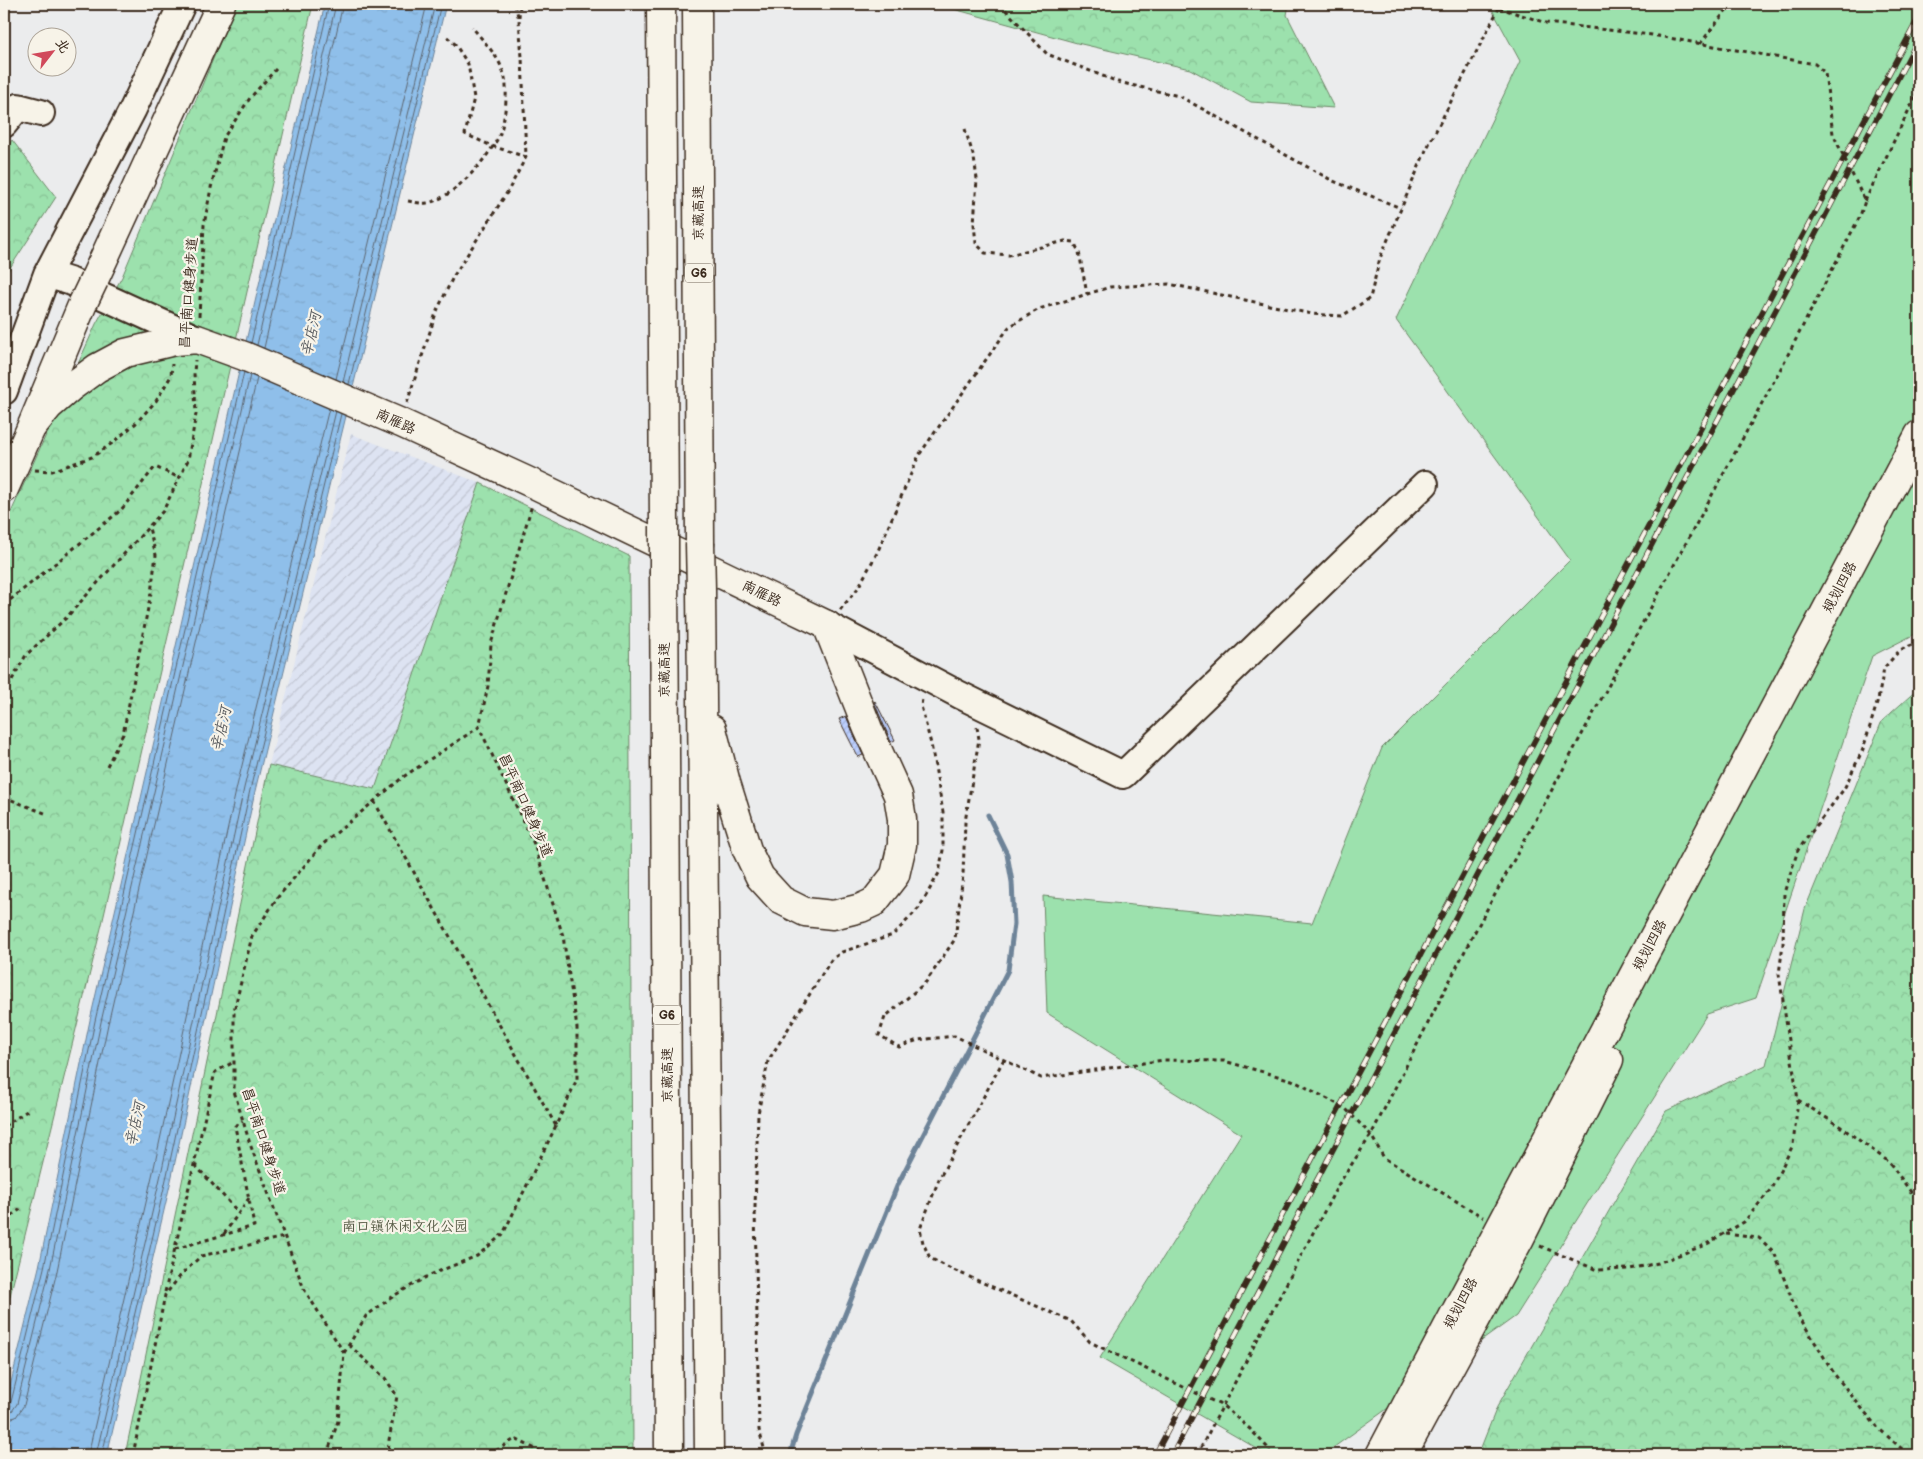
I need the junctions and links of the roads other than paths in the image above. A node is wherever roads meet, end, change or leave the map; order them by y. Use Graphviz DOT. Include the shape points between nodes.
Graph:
graph roads {
  1 [pos="182,4"];
  2 [pos="221,4"];
  3 [pos="661,4"];
  4 [pos="697,4"];
  5 [pos="41,114"];
  6 [pos="4,124"];
  7 [pos="47,274"];
  8 [pos="186,340"];
  9 [pos="5,382"];
  10 [pos="31,428"];
  11 [pos="1919,435"];
  12 [pos="1919,475"];
  13 [pos="8,479"];
  14 [pos="1425,484"];
  15 [pos="827,625"];
  16 [pos="702,689"];
  17 [pos="1510,1232"];
  18 [pos="669,1455"];
  19 [pos="709,1455"];
  20 [pos="1380,1455"];
  21 [pos="1402,1455"];
  1 -- 7 [label="street" via="133,109"];
  2 -- 10 [label="main road" via="88,292"];
  3 -- 18 [label="main road, 京藏高速 / G6, bridge"];
  4 -- 16 [label="main road, 京藏高速 / G6, bridge"];
  5 -- 6 [label="street" via="18,107"];
  7 -- 8 [label="street" via="72,282"];
  7 -- 9 [label="street"];
  8 -- 10 [label="main road" via="125,353 97,368 64,393"];
  8 -- 15 [label="main road, 南雁路" via="244,356 370,409"];
  10 -- 13 [label="main road"];
  11 -- 17 [label="main road, 规划四路"];
  12 -- 17 [label="main road, 规划四路" via="1596,1086"];
  14 -- 15 [label="street" via="1123,775"];
  15 -- 16 [label="main road" via="898,795 902,845 894,875 874,902 833,915 806,912 781,900 760,877 747,850 726,782"];
  16 -- 19 [label="main road"];
  17 -- 20 [label="main road, 规划四路"];
  17 -- 21 [label="main road, 规划四路"];
}
